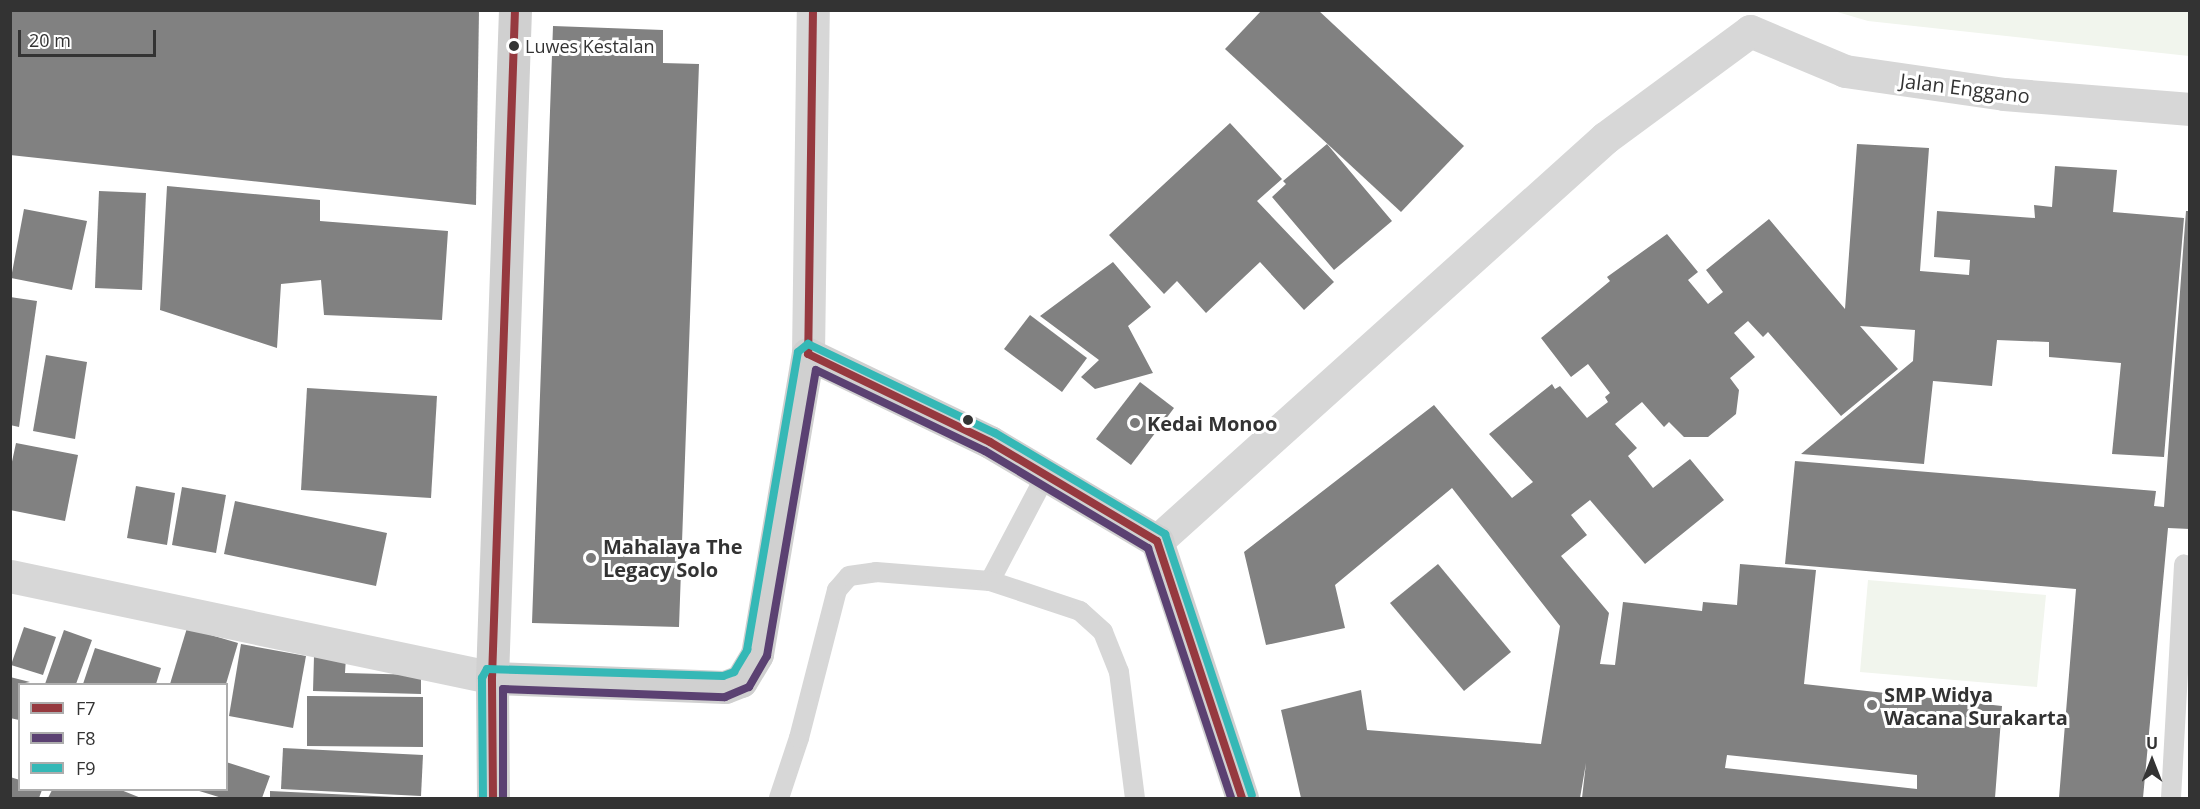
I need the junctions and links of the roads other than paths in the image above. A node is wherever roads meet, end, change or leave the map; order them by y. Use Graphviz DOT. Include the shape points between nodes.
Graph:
graph roads {
  1 [pos="515,10"];
  2 [pos="813,10"];
  3 [pos="1748,21"];
  4 [pos="2190,109"];
  5 [pos="808,354"];
  6 [pos="1047,473"];
  7 [pos="1157,541"];
  8 [pos="2184,564"];
  9 [pos="10,576"];
  10 [pos="990,581"];
  11 [pos="2185,622"];
  12 [pos="492,678"];
  13 [pos="493,798"];
  14 [pos="778,798"];
  15 [pos="1135,798"];
  16 [pos="1242,798"];
  17 [pos="2171,798"];
  1 -- 12 [label="street"];
  2 -- 5 [label="street"];
  3 -- 4 [label="street, Jalan Enggano" via="1845,71 2004,94"];
  3 -- 7 [label="street" via="1605,138"];
  5 -- 6 [label="street"];
  5 -- 12 [label="street" via="757,654 741,681 725,687"];
  6 -- 7 [label="street"];
  6 -- 10 [label="lane"];
  7 -- 16 [label="street"];
  8 -- 11 [label="lane"];
  9 -- 12 [label="street"];
  10 -- 14 [label="lane" via="876,572 849,576 837,590 799,738"];
  10 -- 15 [label="lane" via="1080,611 1103,632 1119,672"];
  11 -- 17 [label="lane"];
  12 -- 13 [label="street"];
}
